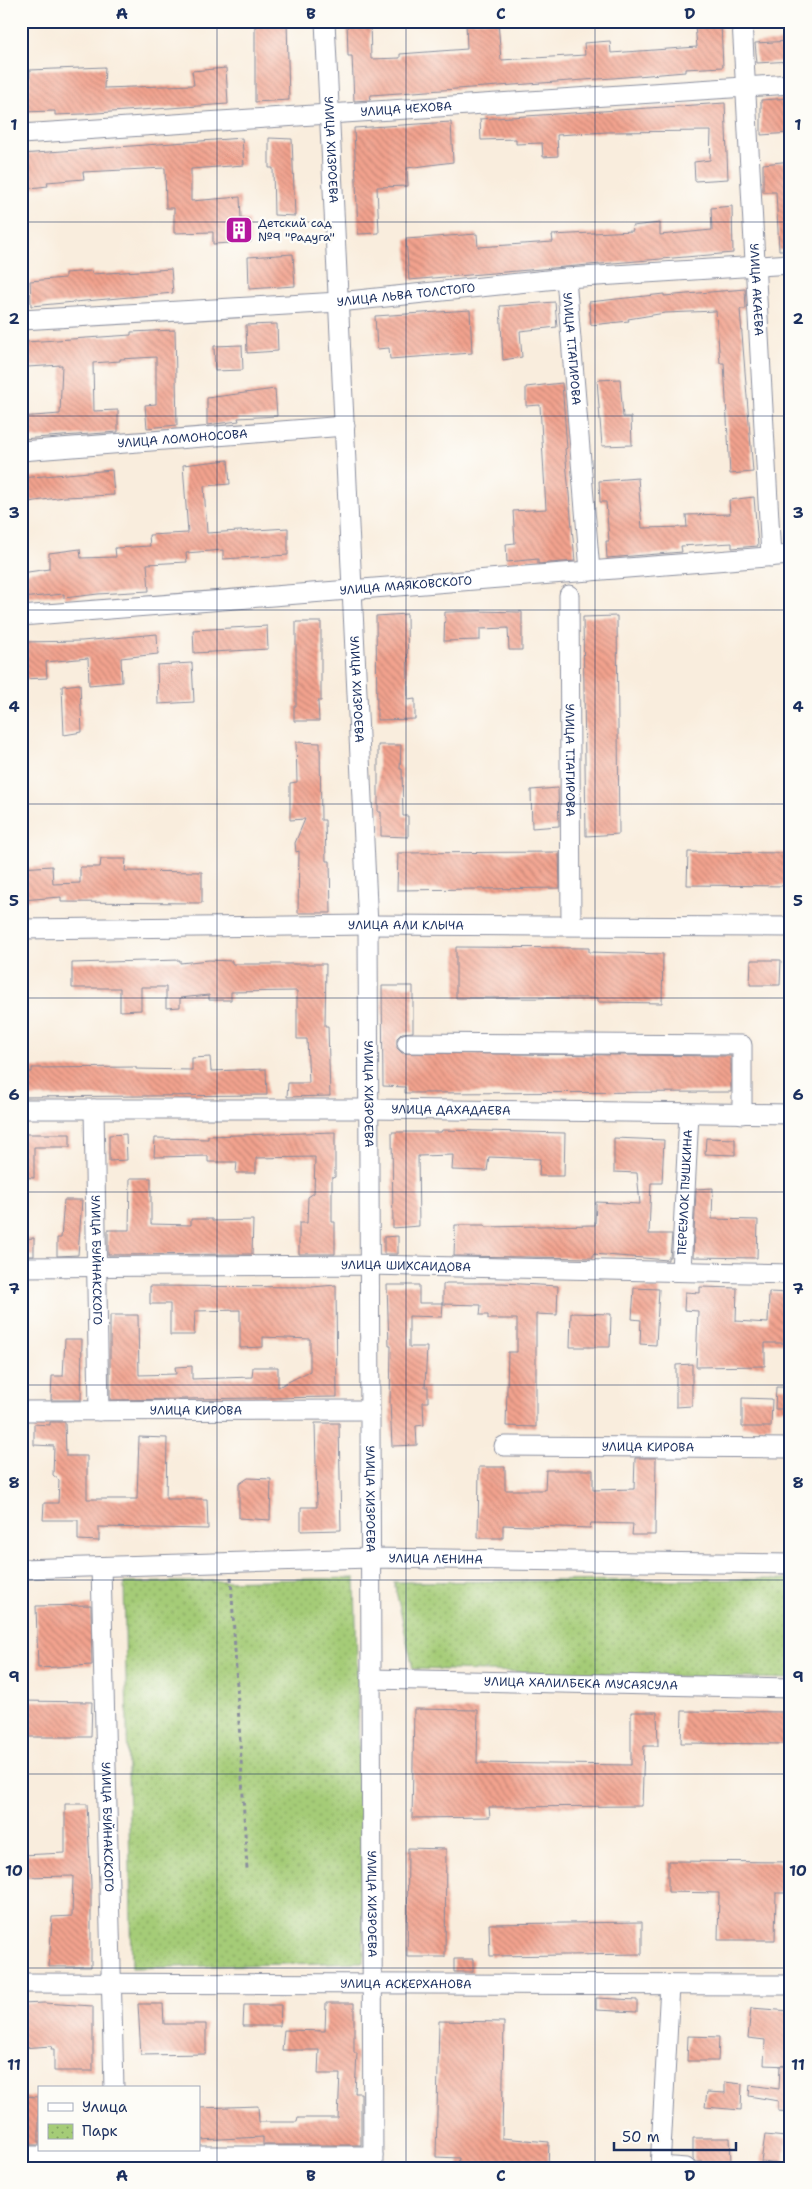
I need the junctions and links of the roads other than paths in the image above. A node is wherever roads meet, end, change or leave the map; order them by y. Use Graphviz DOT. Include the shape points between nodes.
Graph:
graph roads {
  1 [pos="325,21"];
  2 [pos="742,21"];
  3 [pos="791,84"];
  4 [pos="747,88"];
  5 [pos="330,112"];
  6 [pos="21,134"];
  7 [pos="791,264"];
  8 [pos="754,267"];
  9 [pos="566,278"];
  10 [pos="339,302"];
  11 [pos="21,320"];
  12 [pos="345,426"];
  13 [pos="21,451"];
  14 [pos="791,555"];
  15 [pos="771,557"];
  16 [pos="590,571"];
  17 [pos="352,590"];
  18 [pos="569,594"];
  19 [pos="21,616"];
  20 [pos="368,925"];
  21 [pos="571,925"];
  22 [pos="791,927"];
  23 [pos="21,929"];
  24 [pos="407,1044"];
  25 [pos="21,1109"];
  26 [pos="94,1109"];
  27 [pos="369,1109"];
  28 [pos="689,1113"];
  29 [pos="742,1114"];
  30 [pos="791,1114"];
  31 [pos="369,1265"];
  32 [pos="21,1268"];
  33 [pos="96,1268"];
  34 [pos="682,1271"];
  35 [pos="791,1274"];
  36 [pos="370,1410"];
  37 [pos="21,1411"];
  38 [pos="99,1411"];
  39 [pos="504,1446"];
  40 [pos="791,1448"];
  41 [pos="370,1558"];
  42 [pos="791,1564"];
  43 [pos="102,1566"];
  44 [pos="21,1569"];
  45 [pos="371,1679"];
  46 [pos="791,1688"];
  47 [pos="21,1983"];
  48 [pos="112,1983"];
  49 [pos="372,1984"];
  50 [pos="670,1985"];
  51 [pos="791,1985"];
  52 [pos="114,2086"];
  53 [pos="21,2156"];
  54 [pos="116,2158"];
  55 [pos="373,2162"];
  56 [pos="660,2167"];
  57 [pos="686,2168"];
  1 -- 5 [label="street, УЛИЦА ХИЗРОЕВА"];
  2 -- 4 [label="street, УЛИЦА АКАЕВА"];
  3 -- 4 [label="street, УЛИЦА ЧЕХОВА"];
  4 -- 5 [label="street, УЛИЦА ЧЕХОВА"];
  4 -- 8 [label="street, УЛИЦА АКАЕВА"];
  5 -- 6 [label="street, УЛИЦА ЧЕХОВА"];
  5 -- 10 [label="street, УЛИЦА ХИЗРОЕВА"];
  7 -- 8 [label="street, УЛИЦА ЛЬВА ТОЛСТОГО"];
  8 -- 9 [label="street, УЛИЦА ЛЬВА ТОЛСТОГО"];
  8 -- 15 [label="street, УЛИЦА АКАЕВА"];
  9 -- 10 [label="street, УЛИЦА ЛЬВА ТОЛСТОГО"];
  9 -- 16 [label="street, УЛИЦА Т.ТАГИРОВА"];
  10 -- 11 [label="street, УЛИЦА ЛЬВА ТОЛСТОГО"];
  10 -- 12 [label="street, УЛИЦА ХИЗРОЕВА"];
  12 -- 13 [label="street, УЛИЦА ЛОМОНОСОВА"];
  12 -- 17 [label="street, УЛИЦА ХИЗРОЕВА"];
  14 -- 15 [label="street, УЛИЦА МАЯКОВСКОГО"];
  15 -- 16 [label="street, УЛИЦА МАЯКОВСКОГО"];
  16 -- 17 [label="street, УЛИЦА МАЯКОВСКОГО"];
  17 -- 19 [label="street, УЛИЦА МАЯКОВСКОГО"];
  17 -- 20 [label="street, УЛИЦА ХИЗРОЕВА"];
  18 -- 21 [label="street, УЛИЦА Т.ТАГИРОВА"];
  20 -- 21 [label="street, УЛИЦА АЛИ КЛЫЧА"];
  20 -- 23 [label="street, УЛИЦА АЛИ КЛЫЧА"];
  20 -- 27 [label="street, УЛИЦА ХИЗРОЕВА"];
  21 -- 22 [label="street, УЛИЦА АЛИ КЛЫЧА"];
  24 -- 29 [label="street" via="742,1045"];
  25 -- 26 [label="street, УЛИЦА ДАХАДАЕВА"];
  26 -- 27 [label="street, УЛИЦА ДАХАДАЕВА"];
  26 -- 33 [label="street, УЛИЦА БУЙНАКСКОГО"];
  27 -- 28 [label="street, УЛИЦА ДАХАДАЕВА"];
  27 -- 31 [label="street, УЛИЦА ХИЗРОЕВА"];
  28 -- 29 [label="street, УЛИЦА ДАХАДАЕВА"];
  28 -- 34 [label="street, ПЕРЕУЛОК ПУШКИНА"];
  29 -- 30 [label="street, УЛИЦА ДАХАДАЕВА"];
  31 -- 33 [label="street, УЛИЦА ШИХСАИДОВА"];
  31 -- 34 [label="street, УЛИЦА ШИХСАИДОВА"];
  31 -- 36 [label="street, УЛИЦА ХИЗРОЕВА"];
  32 -- 33 [label="street, УЛИЦА ШИХСАИДОВА"];
  33 -- 38 [label="street, УЛИЦА БУЙНАКСКОГО"];
  34 -- 35 [label="street, УЛИЦА ШИХСАИДОВА"];
  36 -- 38 [label="street, УЛИЦА КИРОВА"];
  36 -- 41 [label="street, УЛИЦА ХИЗРОЕВА"];
  37 -- 38 [label="street, УЛИЦА КИРОВА"];
  39 -- 40 [label="street, УЛИЦА КИРОВА"];
  41 -- 42 [label="street, УЛИЦА ЛЕНИНА"];
  41 -- 43 [label="street, УЛИЦА ЛЕНИНА"];
  41 -- 45 [label="street, УЛИЦА ХИЗРОЕВА"];
  43 -- 44 [label="street, УЛИЦА ЛЕНИНА"];
  43 -- 48 [label="street, УЛИЦА БУЙНАКСКОГО"];
  45 -- 46 [label="street, УЛИЦА ХАЛИЛБЕКА МУСАЯСУЛА"];
  45 -- 49 [label="street, УЛИЦА ХИЗРОЕВА"];
  47 -- 48 [label="street, УЛИЦА АСКЕРХАНОВА"];
  48 -- 49 [label="street, УЛИЦА АСКЕРХАНОВА"];
  48 -- 52 [label="street, УЛИЦА БУЙНАКСКОГО"];
  49 -- 50 [label="street, УЛИЦА АСКЕРХАНОВА"];
  49 -- 55 [label="street, УЛИЦА ХИЗРОЕВА"];
  50 -- 51 [label="street, УЛИЦА АСКЕРХАНОВА"];
  50 -- 56 [label="street"];
  53 -- 54 [label="street"];
  54 -- 55 [label="street"];
  56 -- 57 [label="street"];
}
